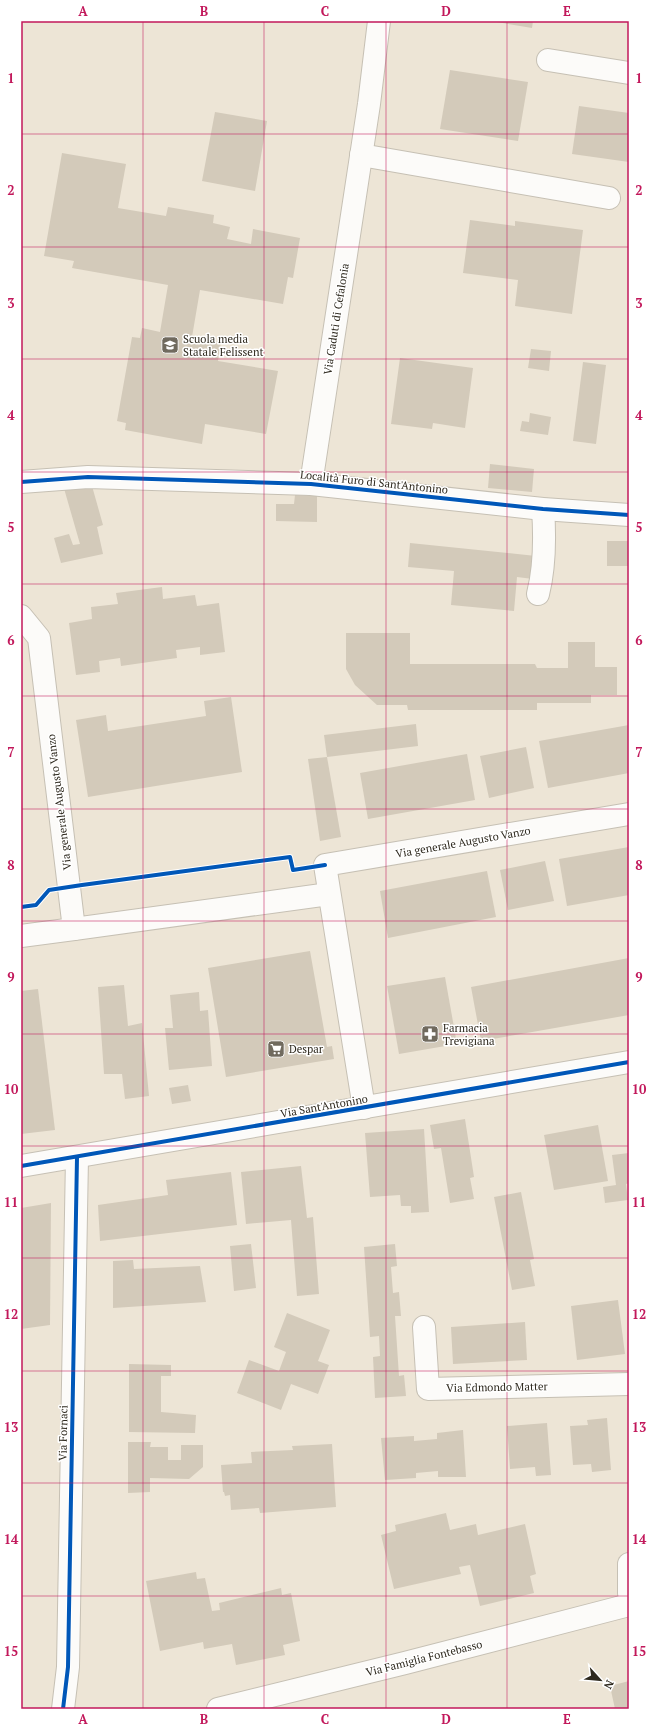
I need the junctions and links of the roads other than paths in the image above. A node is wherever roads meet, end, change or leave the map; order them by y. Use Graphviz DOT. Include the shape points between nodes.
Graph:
graph roads {
  1 [pos="379,21"];
  2 [pos="548,60"];
  3 [pos="629,73"];
  4 [pos="361,155"];
  5 [pos="609,198"];
  6 [pos="21,482"];
  7 [pos="310,484"];
  8 [pos="543,509"];
  9 [pos="629,515"];
  10 [pos="538,594"];
  11 [pos="21,616"];
  12 [pos="629,814"];
  13 [pos="329,894"];
  14 [pos="74,929"];
  15 [pos="21,936"];
  16 [pos="629,1062"];
  17 [pos="364,1108"];
  18 [pos="77,1157"];
  19 [pos="21,1166"];
  20 [pos="424,1327"];
  21 [pos="629,1384"];
  22 [pos="629,1564"];
  23 [pos="629,1593"];
  24 [pos="629,1605"];
  25 [pos="63,1709"];
  26 [pos="218,1709"];
  1 -- 4 [label="street, Via Caduti di Cefalonia"];
  2 -- 3 [label="street"];
  4 -- 5 [label="street"];
  4 -- 7 [label="street, Via Caduti di Cefalonia"];
  6 -- 7 [label="street, Località Furo di Sant'Antonino" via="88,477"];
  7 -- 8 [label="street, Località Furo di Sant'Antonino"];
  8 -- 9 [label="street, Località Furo di Sant'Antonino"];
  8 -- 10 [label="street" via="544,556"];
  11 -- 14 [label="street, Via generale Augusto Vanzo" via="39,638"];
  12 -- 13 [label="street, Via generale Augusto Vanzo" via="325,865"];
  13 -- 14 [label="street"];
  13 -- 17 [label="street, Via generale Augusto Vanzo"];
  14 -- 15 [label="street"];
  16 -- 17 [label="street, Via Sant'Antonino"];
  17 -- 18 [label="street, Via Sant'Antonino"];
  18 -- 19 [label="street, Via Sant'Antonino"];
  18 -- 25 [label="street, Via Fornaci" via="68,1667"];
  20 -- 21 [label="street, Via Edmondo Matter" via="428,1389"];
  22 -- 23 [label="street"];
  24 -- 26 [label="street, Via Famiglia Fontebasso"];
}
